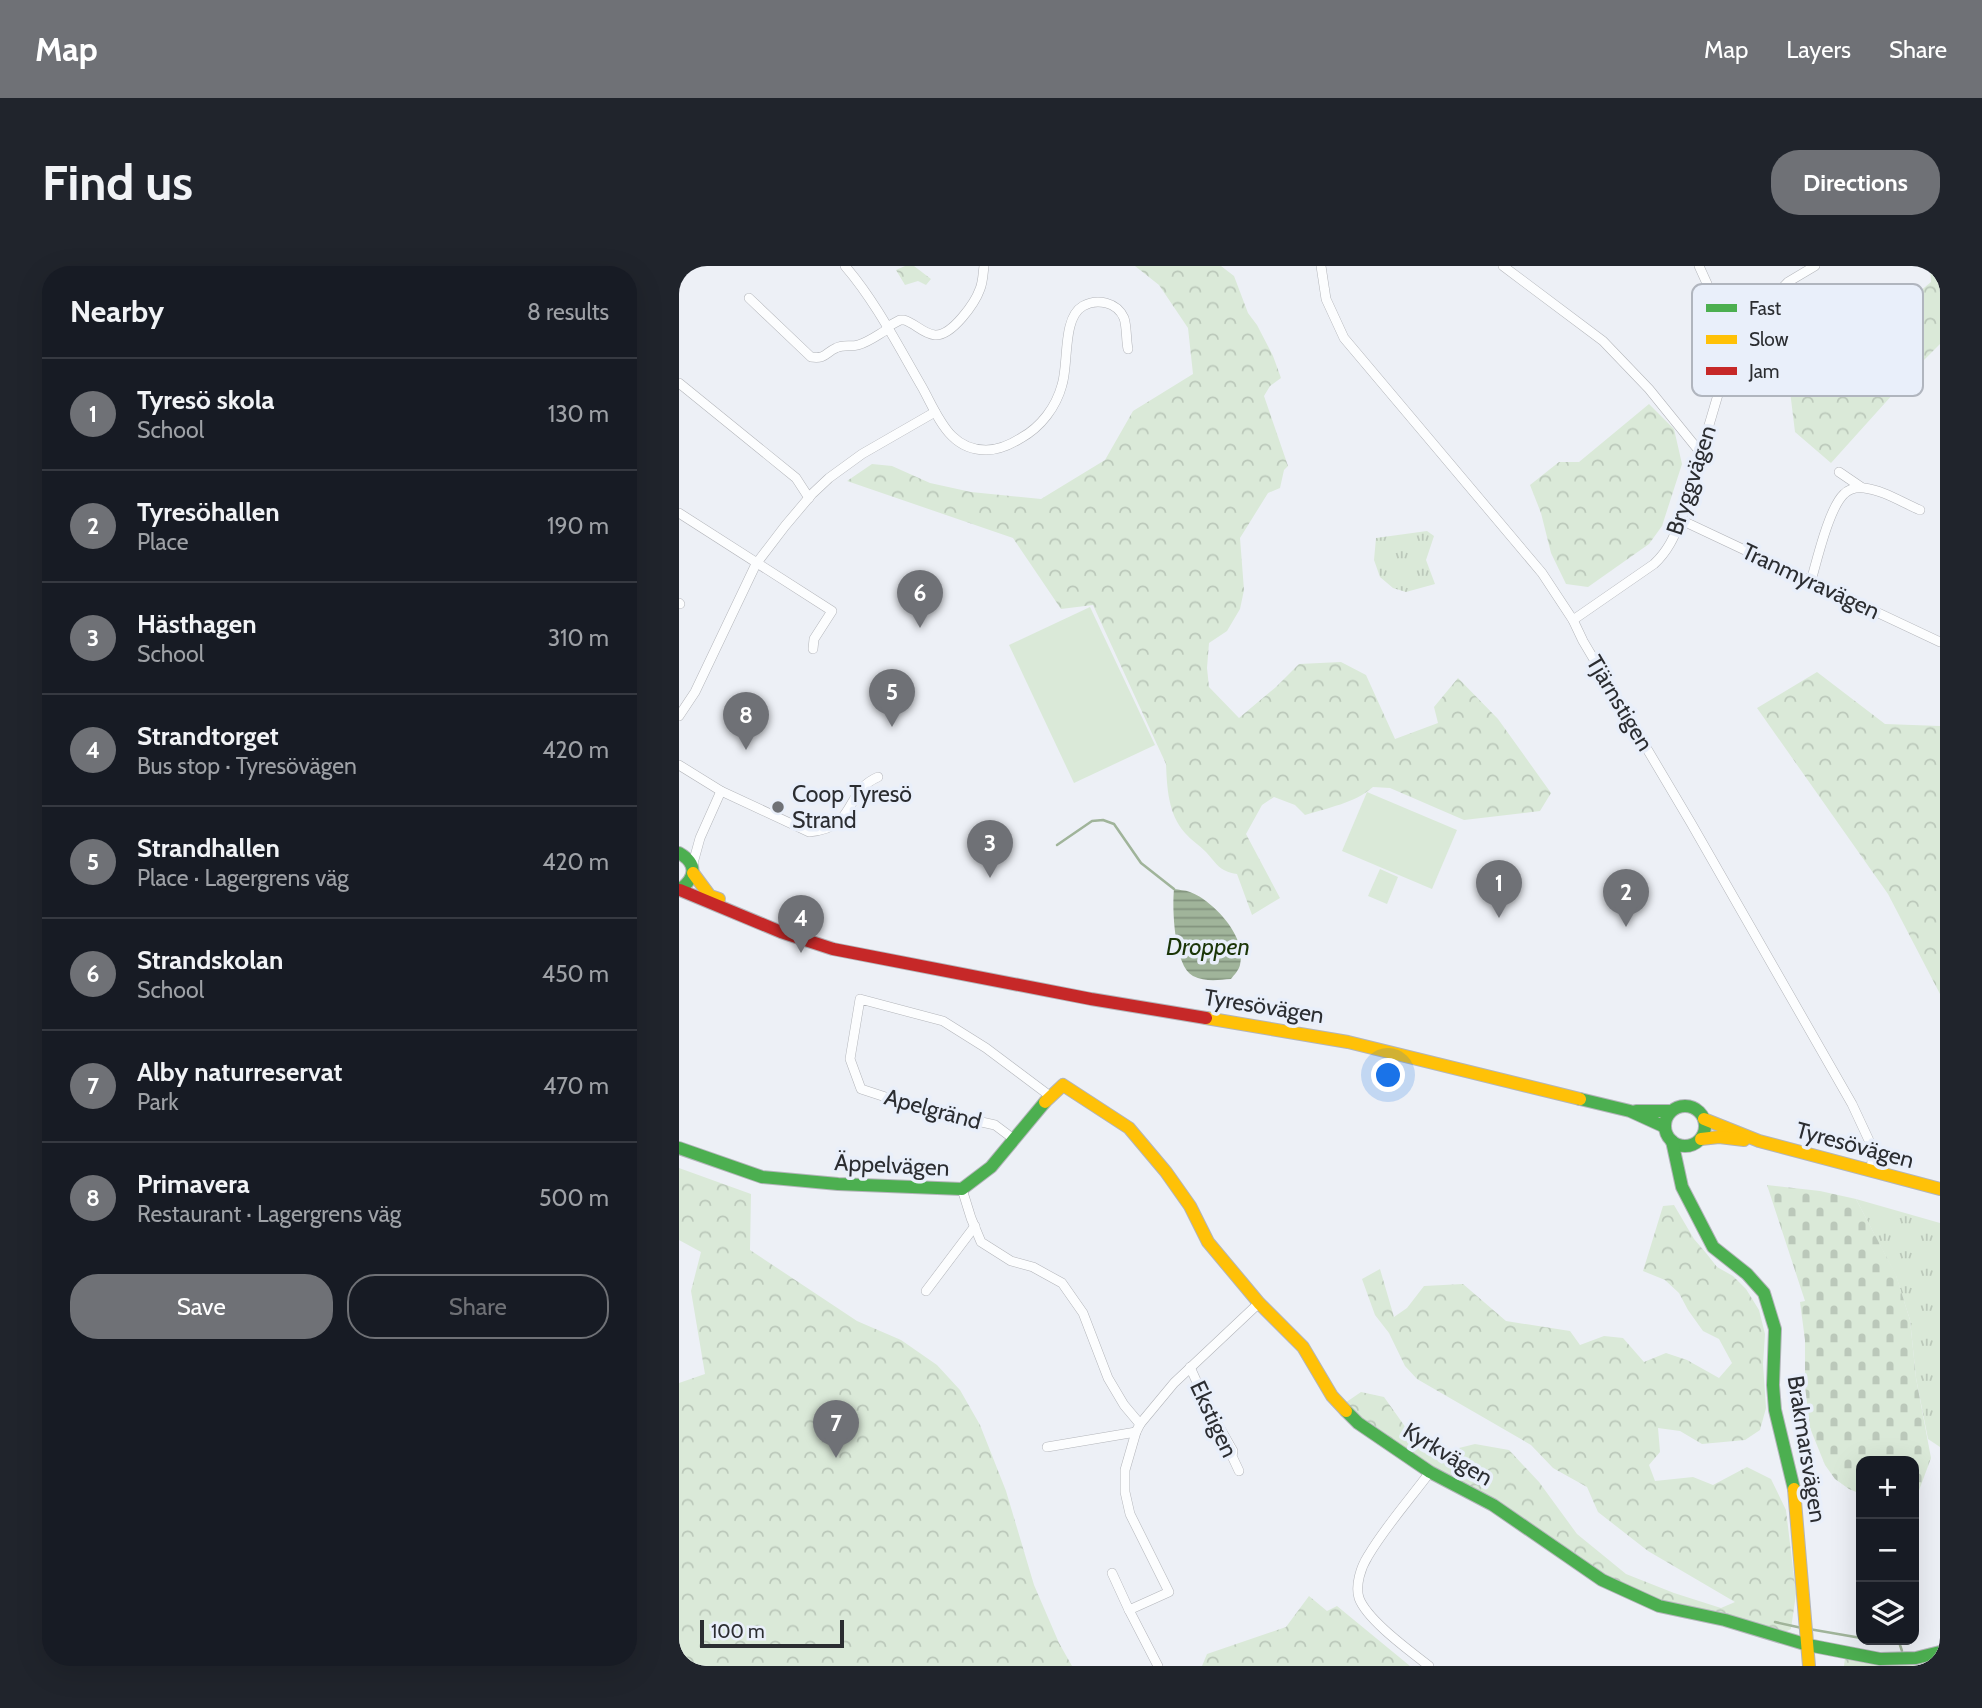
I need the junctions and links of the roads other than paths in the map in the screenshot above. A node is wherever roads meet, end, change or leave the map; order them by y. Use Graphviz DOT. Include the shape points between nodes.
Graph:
graph roads {
  1 [pos="845,266"];
  2 [pos="1321,266"];
  3 [pos="1503,266"];
  4 [pos="1699,266"];
  5 [pos="1815,266"];
  6 [pos="986,268"];
  7 [pos="1707,284"];
  8 [pos="1786,284"];
  9 [pos="749,298"];
  10 [pos="888,328"];
  11 [pos="1128,349"];
  12 [pos="679,383"];
  13 [pos="1717,396"];
  14 [pos="935,411"];
  15 [pos="1700,452"];
  16 [pos="1839,472"];
  17 [pos="1861,487"];
  18 [pos="809,498"];
  19 [pos="1920,510"];
  20 [pos="679,513"];
  21 [pos="1681,520"];
  22 [pos="756,564"];
  23 [pos="1811,581"];
  24 [pos="1573,620"];
  25 [pos="1940,642"];
  26 [pos="813,649"];
  27 [pos="679,716"];
  28 [pos="679,765"];
  29 [pos="878,778"];
  30 [pos="721,791"];
  31 [pos="700,838"];
  32 [pos="679,853"];
  33 [pos="693,870"];
  34 [pos="680,890"];
  35 [pos="887,961"];
  36 [pos="1063,1085"];
  37 [pos="1050,1096"];
  38 [pos="1630,1111"];
  39 [pos="1670,1111"];
  40 [pos="1704,1119"];
  41 [pos="1665,1127"];
  42 [pos="1015,1140"];
  43 [pos="1671,1141"];
  44 [pos="1698,1141"];
  45 [pos="1759,1141"];
  46 [pos="679,1148"];
  47 [pos="1871,1171"];
  48 [pos="1682,1187"];
  49 [pos="962,1189"];
  50 [pos="1940,1189"];
  51 [pos="975,1226"];
  52 [pos="926,1291"];
  53 [pos="1259,1303"];
  54 [pos="1190,1367"];
  55 [pos="1138,1428"];
  56 [pos="1047,1447"];
  57 [pos="1239,1471"];
  58 [pos="1430,1472"];
  59 [pos="1112,1573"];
  60 [pos="1129,1610"];
  61 [pos="1807,1634"];
  62 [pos="1940,1652"];
  63 [pos="1158,1666"];
  64 [pos="1429,1666"];
  65 [pos="1809,1666"];
  1 -- 10 [label="street"];
  2 -- 24 [label="street, Tjärnstigen" via="1326,299 1344,338 1542,573"];
  3 -- 15 [label="street" via="1603,341"];
  4 -- 7 [label="street"];
  5 -- 8 [label="street"];
  6 -- 10 [label="street" via="980,289 953,328 930,334 904,320"];
  9 -- 10 [label="street" via="811,357 857,346"];
  10 -- 14 [label="street"];
  11 -- 14 [label="street" via="1124,318 1111,304 1097,301 1077,310 1071,319 1062,385 1046,417 999,449 967,446 949,434"];
  12 -- 18 [label="street" via="796,478"];
  13 -- 15 [label="street, Bryggvägen"];
  14 -- 18 [label="street" via="862,454"];
  15 -- 21 [label="street, Bryggvägen"];
  16 -- 17 [label="street"];
  17 -- 19 [label="street"];
  17 -- 23 [label="street" via="1851,489 1837,503"];
  18 -- 22 [label="street"];
  20 -- 22 [label="street"];
  21 -- 23 [label="street, Tranmyravägen"];
  21 -- 24 [label="street, Bryggvägen" via="1672,543 1654,564"];
  22 -- 26 [label="street" via="832,611 814,639"];
  22 -- 27 [label="street"];
  23 -- 25 [label="street, Tranmyravägen"];
  24 -- 47 [label="street, Tjärnstigen" via="1852,1104 1873,1149"];
  28 -- 30 [label="street"];
  29 -- 30 [label="street" via="859,791 839,823 809,832"];
  30 -- 31 [label="street"];
  31 -- 32 [label="street"];
  31 -- 33 [label="street"];
  32 -- 33 [label="street, Tyresövägen"];
  33 -- 34 [label="street, Tyresövägen" via="688,885"];
  33 -- 35 [label="street, Tyresövägen" via="710,896"];
  34 -- 35 [label="street, Tyresövägen" via="781,933"];
  35 -- 38 [label="street, Tyresövägen" via="1348,1042"];
  36 -- 37 [label="street, Äppelvägen"];
  36 -- 53 [label="street, Kyrkvägen" via="1129,1128 1190,1206 1208,1242"];
  37 -- 42 [label="street, Äppelvägen"];
  37 -- 42 [label="street, Apelgränd" via="943,1021 860,999 850,1059 861,1089 995,1125"];
  38 -- 39 [label="street, Tyresövägen"];
  38 -- 41 [label="street, Tyresövägen"];
  39 -- 40 [label="street, Tyresövägen" via="1690,1106"];
  39 -- 41 [label="street"];
  40 -- 44 [label="street" via="1705,1131"];
  40 -- 45 [label="street, Tyresövägen"];
  41 -- 43 [label="street"];
  42 -- 49 [label="street, Äppelvägen" via="976,1182"];
  43 -- 44 [label="street, Tyresövägen" via="1682,1146"];
  43 -- 48 [label="street, Brakmarsvägen"];
  44 -- 45 [label="street, Tyresövägen" via="1719,1137"];
  44 -- 48 [label="street" via="1690,1150"];
  45 -- 47 [label="street, Tyresövägen"];
  46 -- 49 [label="street, Äppelvägen" via="762,1177"];
  47 -- 50 [label="street, Tyresövägen"];
  48 -- 61 [label="street, Brakmarsvägen" via="1713,1247 1764,1293 1775,1329 1775,1410 1793,1480"];
  49 -- 51 [label="street"];
  51 -- 52 [label="street"];
  51 -- 55 [label="street" via="981,1242 1062,1283 1083,1313 1108,1378"];
  53 -- 54 [label="street, Ekstigen"];
  53 -- 58 [label="street, Kyrkvägen" via="1303,1347 1332,1396 1358,1423"];
  54 -- 55 [label="street, Ekstigen"];
  54 -- 57 [label="street, Ekstigen"];
  55 -- 56 [label="street"];
  55 -- 60 [label="street, Ekstigen" via="1125,1470 1125,1492 1130,1514 1169,1592"];
  58 -- 61 [label="street, Kyrkvägen" via="1493,1506 1602,1580 1659,1606"];
  58 -- 64 [label="street" via="1367,1556 1358,1591 1381,1626"];
  59 -- 60 [label="street"];
  60 -- 63 [label="street"];
  61 -- 62 [label="street, Kyrkvägen" via="1880,1659"];
  61 -- 65 [label="street, Brakmarsvägen"];
}
